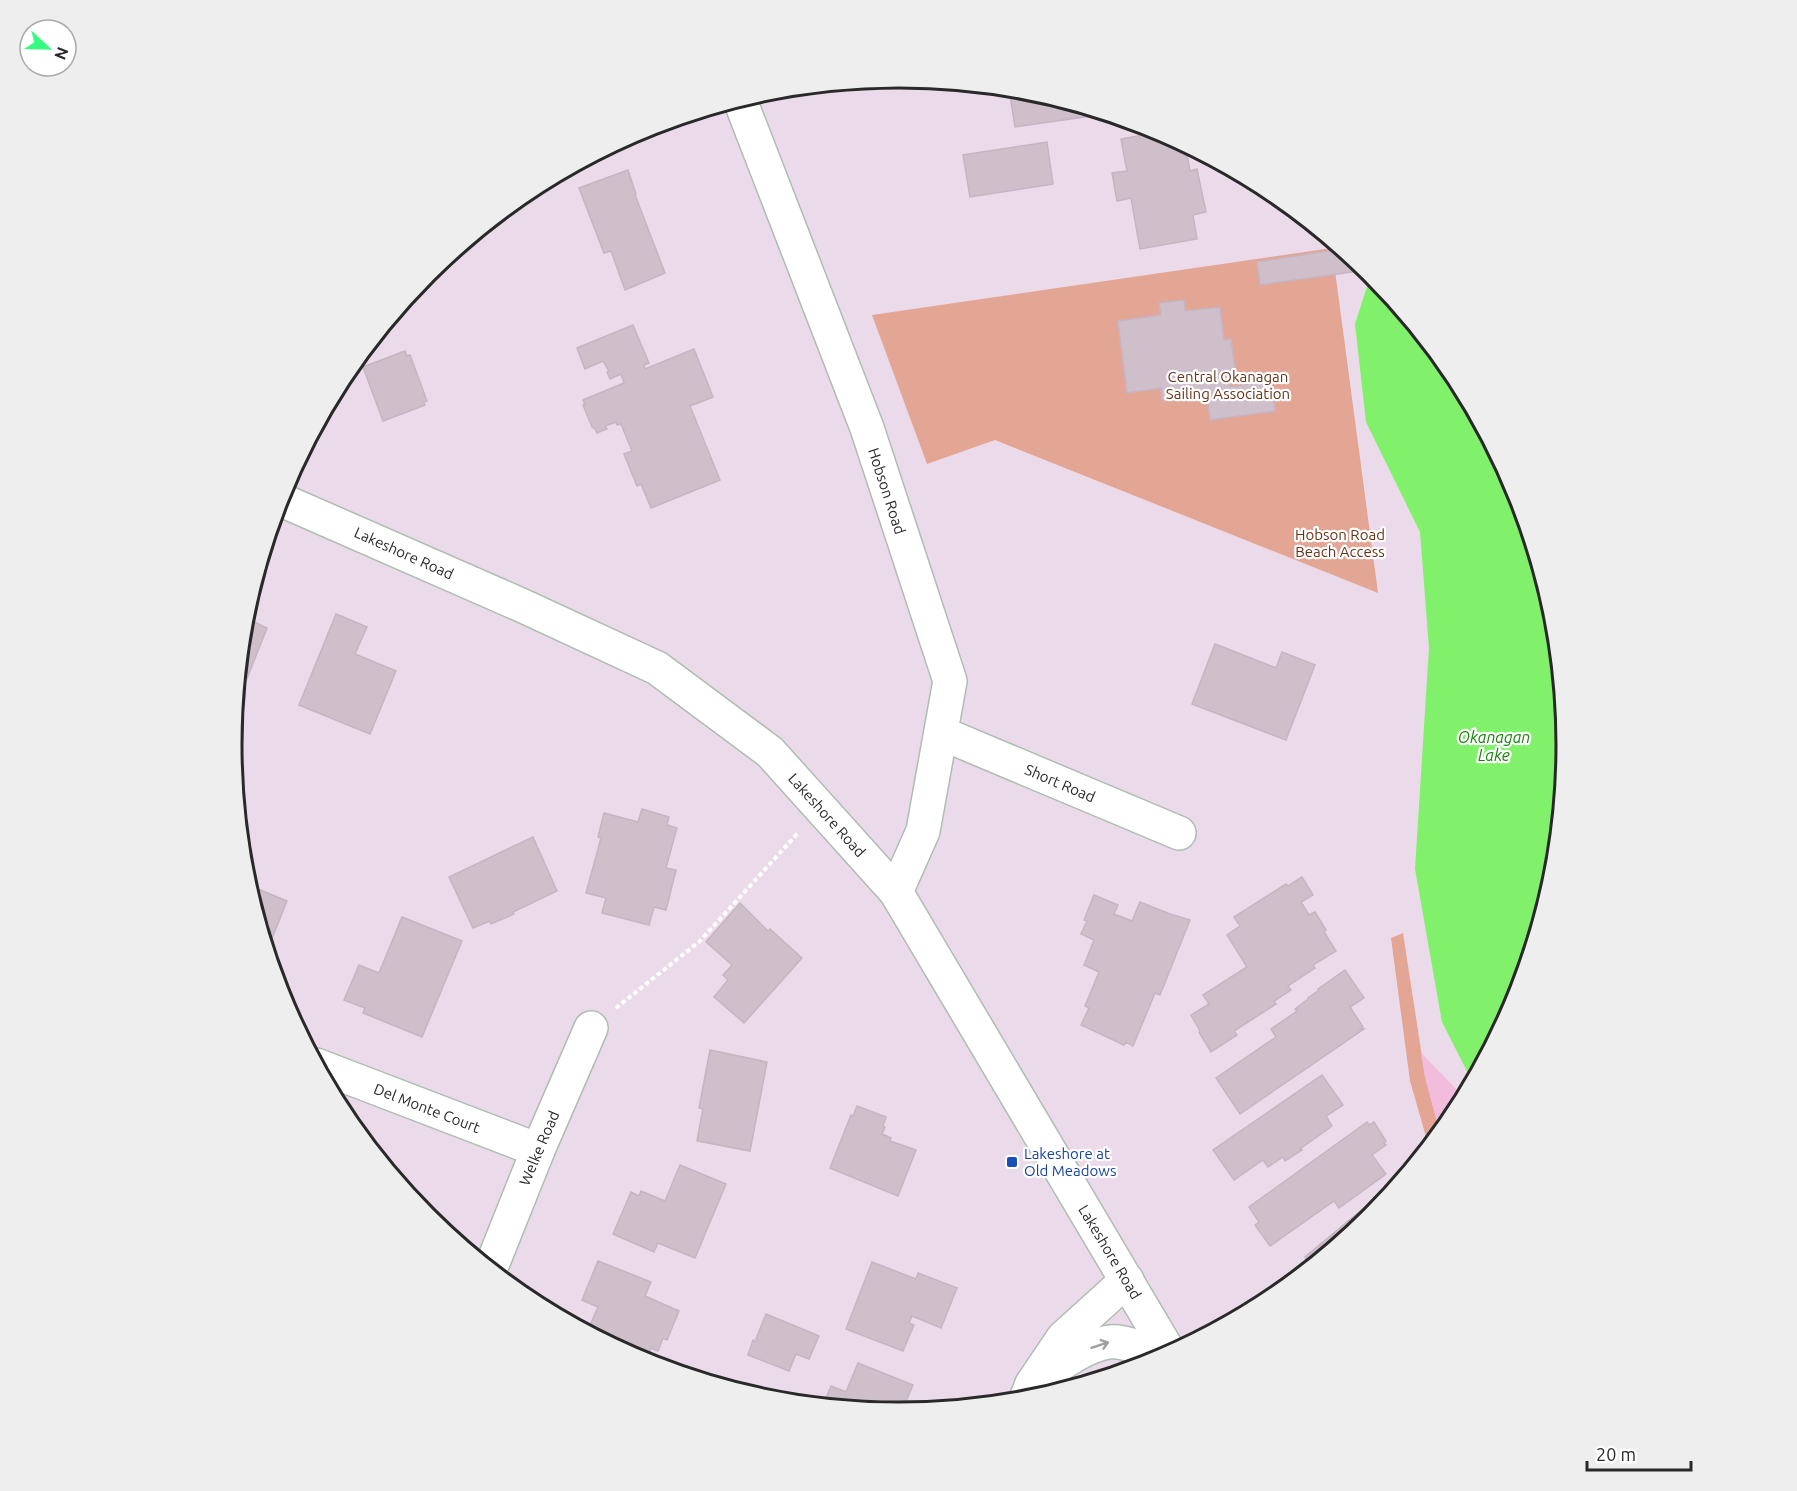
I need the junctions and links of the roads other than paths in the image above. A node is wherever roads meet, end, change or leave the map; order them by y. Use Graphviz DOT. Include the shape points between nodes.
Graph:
graph roads {
  1 [pos="743,107"];
  2 [pos="288,503"];
  3 [pos="940,733"];
  4 [pos="1179,832"];
  5 [pos="896,892"];
  6 [pos="591,1028"];
  7 [pos="327,1069"];
  8 [pos="538,1150"];
  9 [pos="493,1262"];
  10 [pos="1127,1280"];
  11 [pos="1165,1345"];
  12 [pos="1150,1352"];
  13 [pos="1030,1389"];
  14 [pos="1032,1389"];
  1 -- 3 [label="street, Hobson Road" via="867,428 950,681"];
  2 -- 5 [label="street, Lakeshore Road" via="657,668 770,752"];
  3 -- 4 [label="street, Short Road"];
  3 -- 5 [label="street, Hobson Road" via="923,831"];
  5 -- 10 [label="street, Lakeshore Road"];
  6 -- 8 [label="street, Welke Road"];
  7 -- 8 [label="street, Del Monte Court"];
  8 -- 9 [label="street, Welke Road"];
  10 -- 11 [label="street, Lakeshore Road"];
  10 -- 13 [label="street" via="1063,1338"];
  14 -- 12 [label="street, one-way" via="1078,1353 1110,1342"];
}
